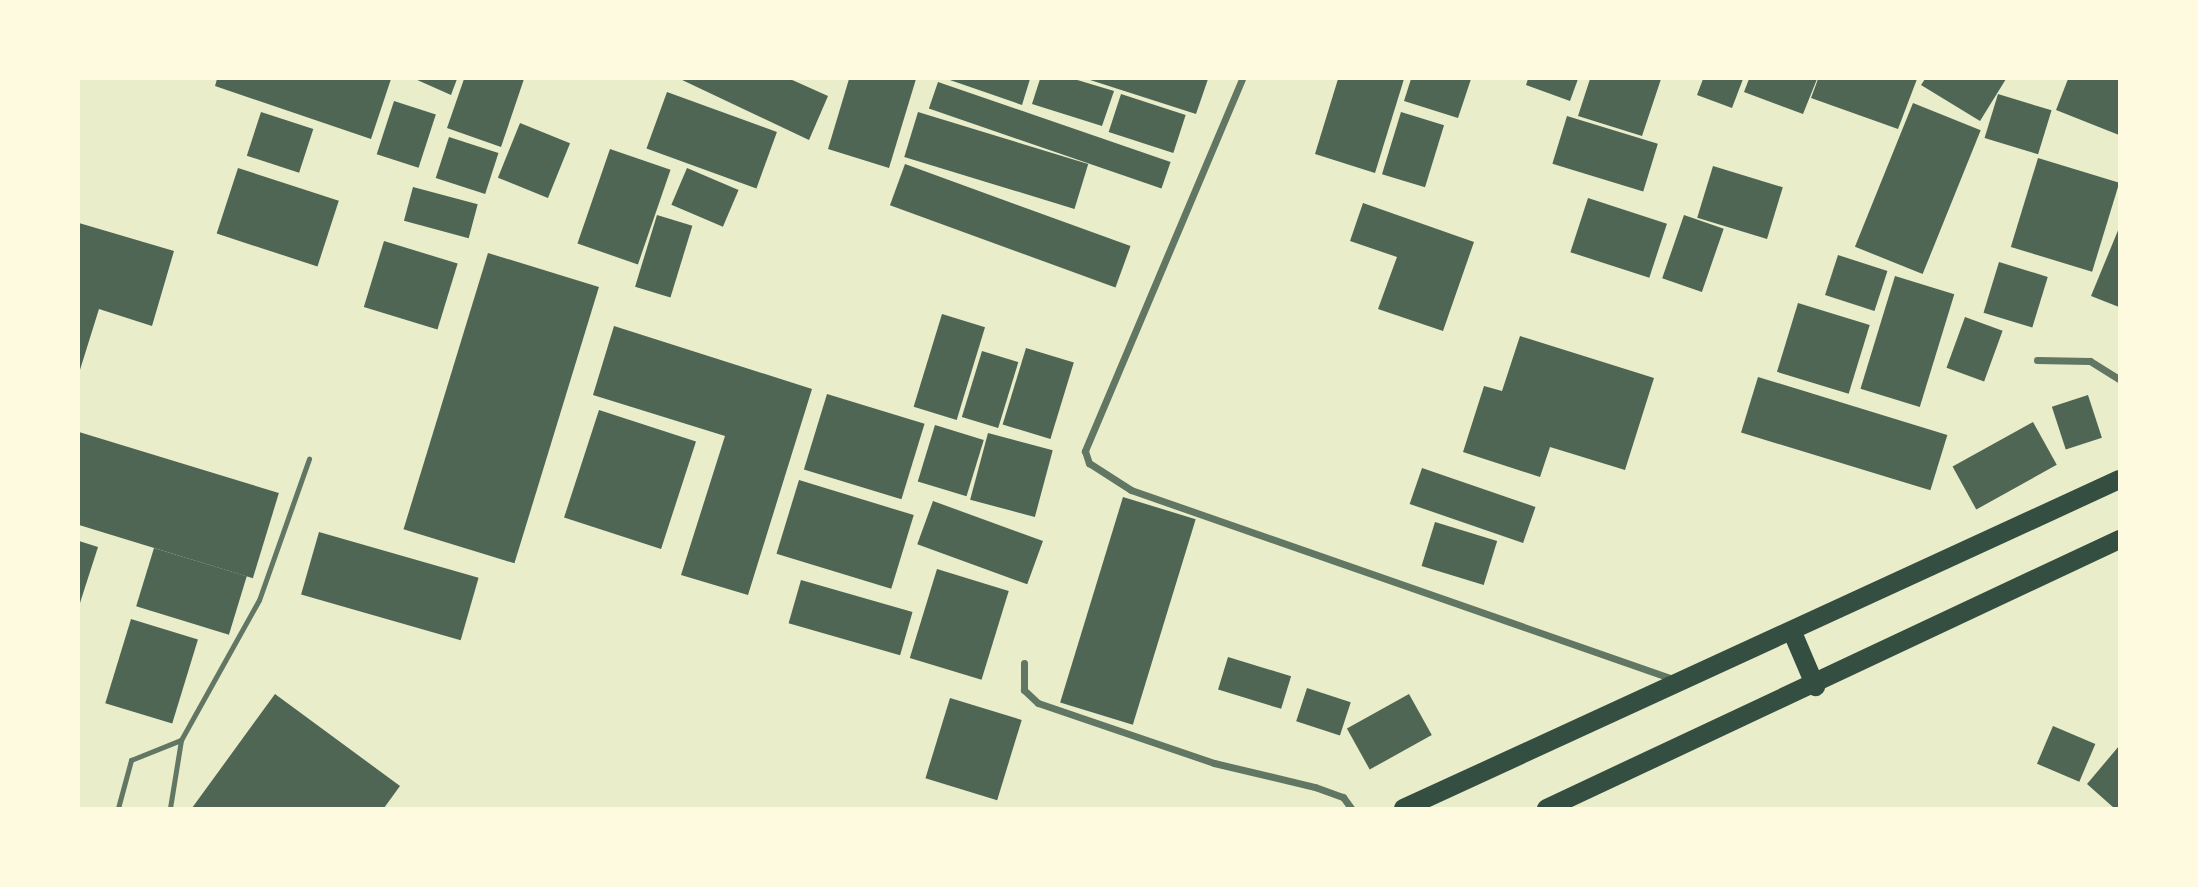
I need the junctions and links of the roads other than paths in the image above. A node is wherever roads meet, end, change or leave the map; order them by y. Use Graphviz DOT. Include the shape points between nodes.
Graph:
graph roads {
  1 [pos="1242,79"];
  2 [pos="2037,360"];
  3 [pos="2119,379"];
  4 [pos="309,459"];
  5 [pos="2119,479"];
  6 [pos="2119,539"];
  7 [pos="1792,632"];
  8 [pos="1024,663"];
  9 [pos="1684,682"];
  10 [pos="1815,685"];
  11 [pos="181,740"];
  12 [pos="118,808"];
  13 [pos="170,808"];
  14 [pos="1351,808"];
  15 [pos="1404,808"];
  16 [pos="1546,808"];
  1 -- 9 [label="street" via="1085,451 1089,463 1131,490"];
  2 -- 3 [label="street" via="2090,362"];
  4 -- 11 [label="lane" via="259,600"];
  5 -- 7 [label="highway"];
  6 -- 10 [label="highway"];
  7 -- 9 [label="highway"];
  7 -- 10 [label="highway"];
  8 -- 14 [label="street" via="1024,690 1038,703 1214,763 1315,787 1343,797"];
  9 -- 15 [label="highway"];
  10 -- 16 [label="highway"];
  11 -- 12 [label="lane" via="131,760"];
  11 -- 13 [label="lane"];
}
